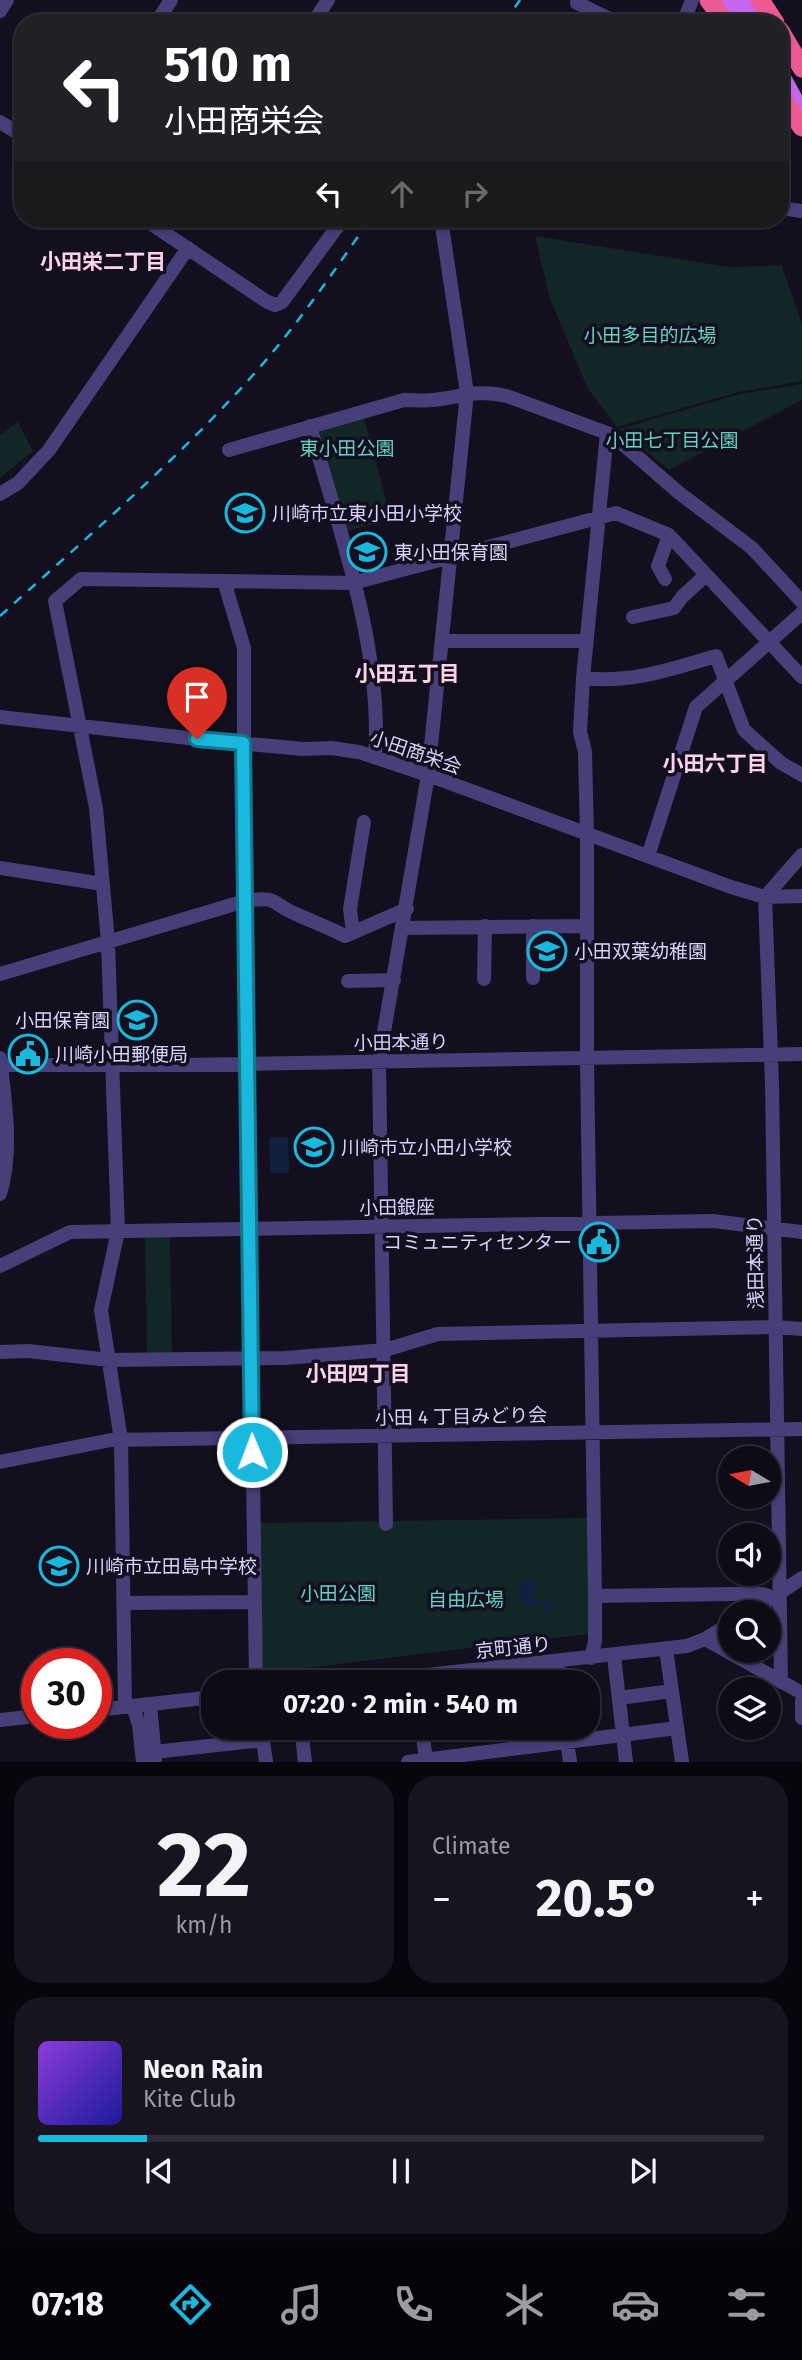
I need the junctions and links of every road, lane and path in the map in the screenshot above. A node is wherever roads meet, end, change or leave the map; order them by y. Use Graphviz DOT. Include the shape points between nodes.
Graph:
graph roads {
  1 [pos="7,0"];
  2 [pos="579,0"];
  3 [pos="0,11"];
  4 [pos="600,14"];
  5 [pos="789,46"];
  6 [pos="789,60"];
  7 [pos="802,68"];
  8 [pos="802,80"];
  9 [pos="789,90"];
  10 [pos="789,109"];
  11 [pos="802,114"];
  12 [pos="802,127"];
  13 [pos="158,228"];
  14 [pos="336,228"];
  15 [pos="442,228"];
  16 [pos="188,248"];
  17 [pos="467,393"];
  18 [pos="310,425"];
  19 [pos="607,433"];
  20 [pos="229,450"];
  21 [pos="0,494"];
  22 [pos="599,516"];
  23 [pos="669,535"];
  24 [pos="449,558"];
  25 [pos="706,575"];
  26 [pos="665,579"];
  27 [pos="224,581"];
  28 [pos="353,583"];
  29 [pos="802,602"];
  30 [pos="802,613"];
  31 [pos="634,617"];
  32 [pos="586,641"];
  33 [pos="442,642"];
  34 [pos="770,642"];
  35 [pos="802,677"];
  36 [pos="583,678"];
  37 [pos="725,681"];
  38 [pos="0,717"];
  39 [pos="81,727"];
  40 [pos="243,743"];
  41 [pos="375,757"];
  42 [pos="428,775"];
  43 [pos="802,775"];
  44 [pos="364,822"];
  45 [pos="587,834"];
  46 [pos="802,855"];
  47 [pos="649,856"];
  48 [pos="0,868"];
  49 [pos="103,884"];
  50 [pos="802,896"];
  51 [pos="765,897"];
  52 [pos="245,901"];
  53 [pos="407,909"];
  54 [pos="485,926"];
  55 [pos="533,926"];
  56 [pos="587,926"];
  57 [pos="404,928"];
  58 [pos="353,932"];
  59 [pos="108,942"];
  60 [pos="0,974"];
  61 [pos="533,978"];
  62 [pos="485,979"];
  63 [pos="394,980"];
  64 [pos="348,981"];
  65 [pos="802,1054"];
  66 [pos="770,1055"];
  67 [pos="0,1058"];
  68 [pos="587,1059"];
  69 [pos="379,1061"];
  70 [pos="246,1064"];
  71 [pos="0,1065"];
  72 [pos="114,1066"];
  73 [pos="0,1194"];
  74 [pos="591,1223"];
  75 [pos="383,1226"];
  76 [pos="774,1228"];
  77 [pos="250,1229"];
  78 [pos="118,1231"];
  79 [pos="802,1232"];
  80 [pos="0,1263"];
  81 [pos="776,1327"];
  82 [pos="802,1329"];
  83 [pos="592,1331"];
  84 [pos="385,1350"];
  85 [pos="0,1352"];
  86 [pos="252,1359"];
  87 [pos="109,1360"];
  88 [pos="778,1429"];
  89 [pos="802,1429"];
  90 [pos="593,1433"];
  91 [pos="386,1436"];
  92 [pos="252,1437"];
  93 [pos="121,1440"];
  94 [pos="0,1462"];
  95 [pos="386,1524"];
  96 [pos="801,1579"];
  97 [pos="777,1595"];
  98 [pos="595,1596"];
  99 [pos="769,1600"];
  100 [pos="255,1602"];
  101 [pos="123,1603"];
  102 [pos="718,1631"];
  103 [pos="705,1639"];
  104 [pos="666,1649"];
  105 [pos="614,1656"];
  106 [pos="592,1658"];
  107 [pos="558,1661"];
  108 [pos="256,1670"];
  109 [pos="487,1670"];
  110 [pos="559,1670"];
  111 [pos="772,1677"];
  112 [pos="781,1677"];
  113 [pos="781,1682"];
  114 [pos="672,1691"];
  115 [pos="802,1693"];
  116 [pos="619,1698"];
  117 [pos="201,1699"];
  118 [pos="802,1700"];
  119 [pos="150,1704"];
  120 [pos="129,1707"];
  121 [pos="112,1709"];
  122 [pos="21,1718"];
  123 [pos="802,1718"];
  124 [pos="0,1720"];
  125 [pos="677,1728"];
  126 [pos="600,1735"];
  127 [pos="623,1735"];
  128 [pos="234,1740"];
  129 [pos="263,1740"];
  130 [pos="303,1740"];
  131 [pos="424,1740"];
  132 [pos="539,1740"];
  133 [pos="567,1740"];
  134 [pos="150,1758"];
  135 [pos="426,1761"];
  136 [pos="266,1762"];
  137 [pos="306,1762"];
  138 [pos="408,1762"];
  139 [pos="570,1762"];
  140 [pos="626,1762"];
  141 [pos="682,1762"];
  1 -- 3 [label="street"];
  2 -- 4 [label="street" via="577,3"];
  5 -- 7 [label="highway"];
  6 -- 8 [label="main road"];
  9 -- 11 [label="main road"];
  10 -- 12 [label="highway"];
  13 -- 16 [label="street"];
  14 -- 16 [label="street" via="279,305 266,301"];
  15 -- 17 [label="street"];
  16 -- 21 [label="street" via="49,450 18,483"];
  17 -- 18 [label="street" via="404,400"];
  17 -- 19 [label="street" via="507,396"];
  17 -- 24 [label="street"];
  18 -- 20 [label="street"];
  18 -- 28 [label="street"];
  19 -- 22 [label="street"];
  19 -- 29 [label="street" via="752,548"];
  22 -- 23 [label="street" via="616,513"];
  22 -- 24 [label="street"];
  22 -- 32 [label="street"];
  23 -- 25 [label="street"];
  23 -- 26 [label="street" via="658,566"];
  24 -- 28 [label="street"];
  24 -- 33 [label="street"];
  25 -- 31 [label="street" via="674,608"];
  25 -- 34 [label="street"];
  27 -- 28 [label="street"];
  27 -- 39 [label="street" via="82,579 55,601"];
  27 -- 40 [label="street" via="244,648"];
  28 -- 41 [label="street" via="365,620 377,729"];
  30 -- 34 [label="street"];
  32 -- 33 [label="street"];
  32 -- 36 [label="street"];
  33 -- 42 [label="street"];
  34 -- 35 [label="street"];
  34 -- 37 [label="street"];
  36 -- 37 [label="street" via="647,676 716,656"];
  36 -- 45 [label="street" via="580,732 585,752"];
  37 -- 43 [label="street" via="744,730 781,764"];
  37 -- 47 [label="street" via="696,707"];
  38 -- 39 [label="street, 小田商栄会"];
  39 -- 40 [label="street, 小田商栄会"];
  39 -- 49 [label="street" via="96,808"];
  40 -- 41 [label="street, 小田商栄会" via="331,748"];
  40 -- 52 [label="street"];
  41 -- 42 [label="street, 小田商栄会"];
  42 -- 45 [label="street, 小田商栄会"];
  42 -- 53 [label="street"];
  44 -- 58 [label="street" via="351,909"];
  45 -- 47 [label="street, 小田商栄会"];
  45 -- 56 [label="street"];
  46 -- 51 [label="street"];
  47 -- 51 [label="street, 小田商栄会"];
  48 -- 49 [label="street"];
  49 -- 59 [label="street"];
  50 -- 51 [label="street, 小田商栄会"];
  51 -- 66 [label="street, 浅田本通り"];
  52 -- 58 [label="street" via="277,901 296,915 345,936"];
  52 -- 59 [label="street"];
  52 -- 70 [label="street"];
  53 -- 57 [label="street"];
  53 -- 58 [label="street"];
  54 -- 55 [label="street"];
  54 -- 57 [label="street"];
  54 -- 62 [label="street"];
  55 -- 56 [label="street"];
  55 -- 61 [label="street"];
  56 -- 68 [label="street"];
  57 -- 63 [label="street"];
  59 -- 60 [label="street"];
  59 -- 72 [label="street"];
  63 -- 64 [label="street"];
  63 -- 69 [label="street"];
  65 -- 66 [label="street, 小田本通り"];
  66 -- 68 [label="street, 小田本通り"];
  66 -- 76 [label="street, 浅田本通り"];
  67 -- 71 [label="street"];
  68 -- 69 [label="street, 小田本通り"];
  68 -- 74 [label="street"];
  69 -- 70 [label="street, 小田本通り"];
  69 -- 75 [label="street"];
  70 -- 72 [label="street, 小田本通り"];
  70 -- 77 [label="street"];
  71 -- 72 [label="street, 小田本通り"];
  71 -- 73 [label="street" via="7,1165"];
  72 -- 78 [label="street"];
  74 -- 75 [label="street, 小田銀座"];
  74 -- 76 [label="street, 小田銀座" via="713,1221"];
  74 -- 83 [label="street"];
  75 -- 77 [label="street, 小田銀座"];
  75 -- 84 [label="street"];
  76 -- 79 [label="street, 小田銀座"];
  76 -- 81 [label="street, 浅田本通り"];
  77 -- 78 [label="street, 小田銀座"];
  77 -- 86 [label="street"];
  78 -- 80 [label="street, 小田銀座" via="70,1232"];
  78 -- 87 [label="street" via="101,1310"];
  81 -- 82 [label="street"];
  81 -- 83 [label="street"];
  81 -- 88 [label="street, 浅田本通り"];
  83 -- 84 [label="street" via="438,1334"];
  83 -- 90 [label="street"];
  84 -- 86 [label="street"];
  84 -- 91 [label="street"];
  85 -- 87 [label="street" via="28,1350"];
  86 -- 87 [label="street"];
  86 -- 92 [label="street"];
  87 -- 93 [label="street"];
  88 -- 89 [label="street, 小田 4 丁目みどり会"];
  88 -- 90 [label="street, 小田 4 丁目みどり会"];
  88 -- 97 [label="street, 浅田本通り"];
  90 -- 91 [label="street, 小田 4 丁目みどり会"];
  90 -- 98 [label="street"];
  91 -- 92 [label="street, 小田 4 丁目みどり会"];
  91 -- 95 [label="street"];
  92 -- 93 [label="street, 小田 4 丁目みどり会"];
  92 -- 100 [label="street"];
  93 -- 94 [label="street, 小田 4 丁目みどり会"];
  93 -- 101 [label="street"];
  96 -- 97 [label="street"];
  97 -- 98 [label="street"];
  97 -- 99 [label="street"];
  97 -- 112 [label="street, 浅田本通り"];
  98 -- 106 [label="street"];
  100 -- 101 [label="street"];
  100 -- 108 [label="street"];
  101 -- 120 [label="street"];
  102 -- 103 [label="street, 京町通り"];
  103 -- 104 [label="street, 京町通り"];
  103 -- 111 [label="street"];
  104 -- 105 [label="street, 京町通り"];
  104 -- 114 [label="street"];
  105 -- 106 [label="street, 京町通り"];
  105 -- 116 [label="street"];
  106 -- 107 [label="street, 京町通り"];
  107 -- 109 [label="street, 京町通り"];
  107 -- 110 [label="street"];
  113 -- 115 [label="street"];
  114 -- 116 [label="street"];
  114 -- 125 [label="street"];
  116 -- 127 [label="street"];
  117 -- 119 [label="street"];
  118 -- 123 [label="street"];
  119 -- 120 [label="street"];
  119 -- 134 [label="street"];
  120 -- 121 [label="street"];
  120 -- 134 [label="street"];
  122 -- 124 [label="street"];
  125 -- 127 [label="street"];
  125 -- 141 [label="street"];
  126 -- 127 [label="street"];
  127 -- 140 [label="street"];
  128 -- 134 [label="street"];
  129 -- 136 [label="street"];
  130 -- 137 [label="street"];
  131 -- 135 [label="street"];
  132 -- 135 [label="street"];
  133 -- 139 [label="street"];
  135 -- 138 [label="street"];
}
